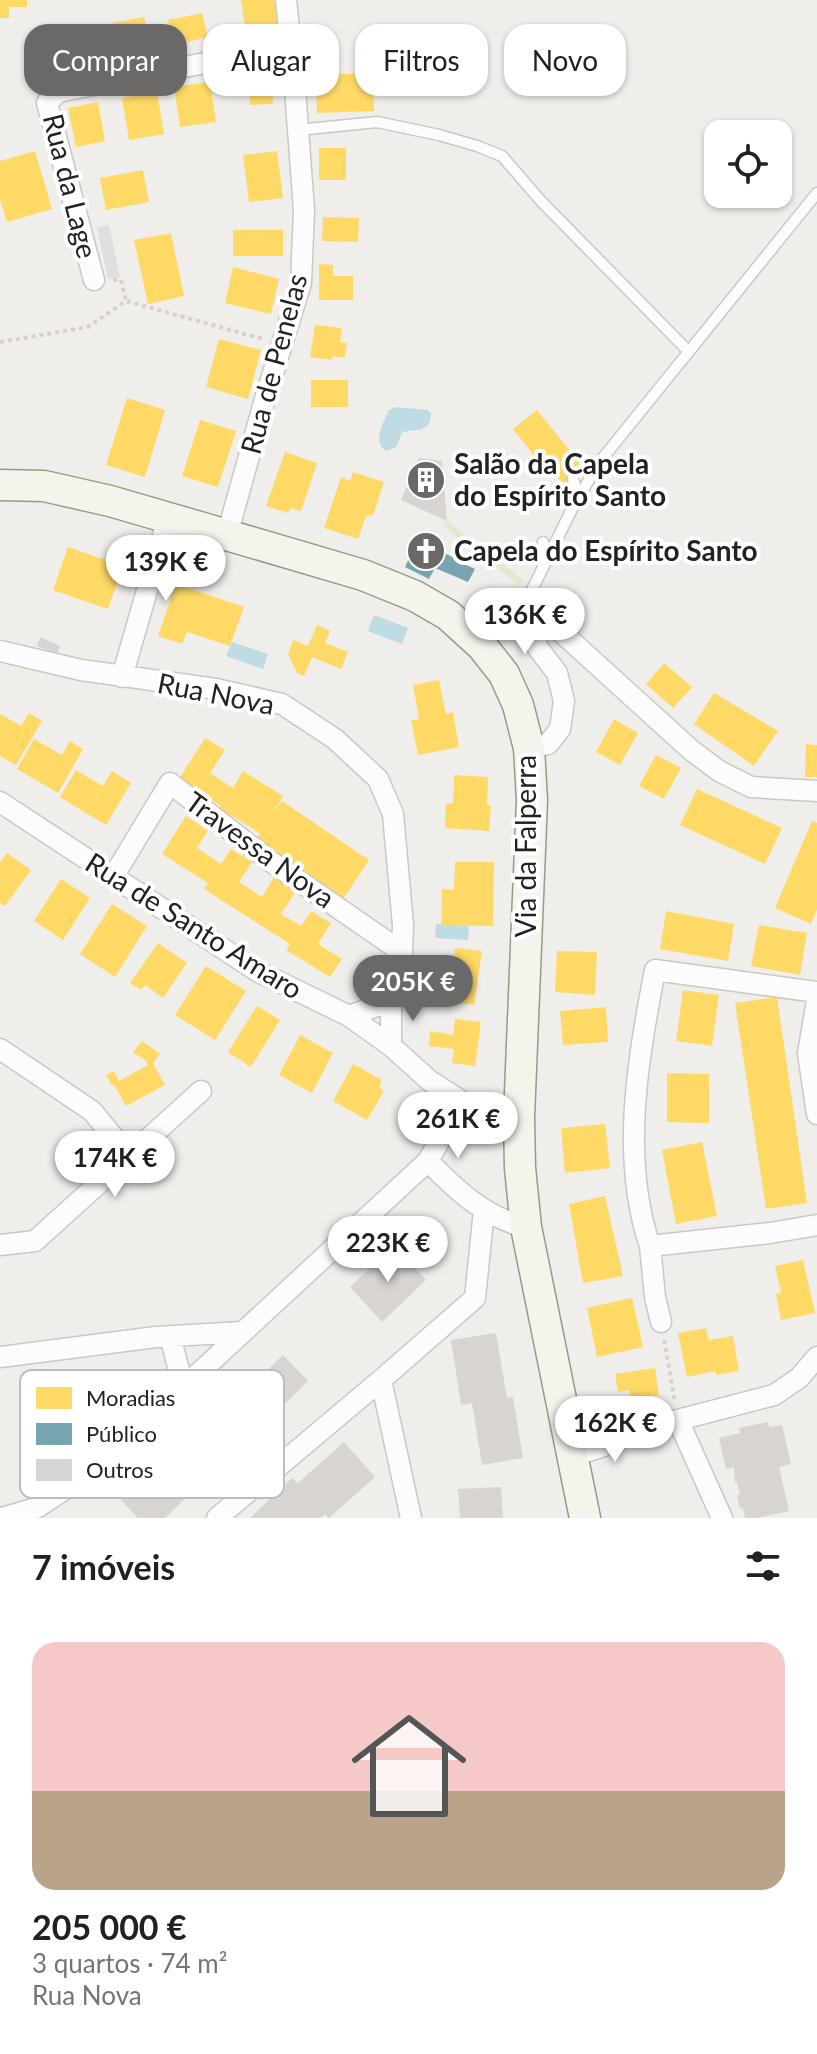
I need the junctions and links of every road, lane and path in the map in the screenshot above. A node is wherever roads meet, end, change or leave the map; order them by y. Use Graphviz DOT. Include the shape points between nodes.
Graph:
graph roads {
  1 [pos="286,0"];
  2 [pos="289,24"];
  3 [pos="203,63"];
  4 [pos="295,96"];
  5 [pos="298,130"];
  6 [pos="817,193"];
  7 [pos="94,280"];
  8 [pos="121,280"];
  9 [pos="126,301"];
  10 [pos="0,342"];
  11 [pos="282,344"];
  12 [pos="689,352"];
  13 [pos="573,479"];
  14 [pos="0,485"];
  15 [pos="579,497"];
  16 [pos="168,518"];
  17 [pos="227,535"];
  18 [pos="543,542"];
  19 [pos="543,568"];
  20 [pos="524,606"];
  21 [pos="0,651"];
  22 [pos="122,677"];
  23 [pos="529,748"];
  24 [pos="817,791"];
  25 [pos="0,802"];
  26 [pos="113,877"];
  27 [pos="402,952"];
  28 [pos="817,992"];
  29 [pos="391,1001"];
  30 [pos="817,1001"];
  31 [pos="349,1016"];
  32 [pos="391,1046"];
  33 [pos="0,1049"];
  34 [pos="201,1091"];
  35 [pos="466,1104"];
  36 [pos="817,1114"];
  37 [pos="519,1117"];
  38 [pos="129,1156"];
  39 [pos="428,1161"];
  40 [pos="484,1210"];
  41 [pos="817,1225"];
  42 [pos="526,1227"];
  43 [pos="0,1245"];
  44 [pos="650,1246"];
  45 [pos="661,1322"];
  46 [pos="242,1332"];
  47 [pos="170,1336"];
  48 [pos="0,1357"];
  49 [pos="817,1357"];
  50 [pos="179,1370"];
  51 [pos="200,1370"];
  52 [pos="381,1380"];
  53 [pos="678,1420"];
  54 [pos="567,1425"];
  55 [pos="637,1426"];
  56 [pos="573,1456"];
  57 [pos="284,1462"];
  58 [pos="52,1498"];
  59 [pos="241,1498"];
  60 [pos="2,1518"];
  61 [pos="217,1518"];
  62 [pos="411,1518"];
  63 [pos="585,1518"];
  64 [pos="722,1518"];
  1 -- 2 [label="street, Rua de Penelas"];
  3 -- 7 [label="street, Rua da Lage" via="58,92 47,103"];
  4 -- 5 [label="street, Rua de Penelas"];
  5 -- 11 [label="street, Rua de Penelas" via="304,210 301,283"];
  5 -- 12 [label="lane" via="377,122 502,156"];
  6 -- 12 [label="lane"];
  8 -- 9 [label="path"];
  9 -- 10 [label="path" via="88,327"];
  9 -- 11 [label="path"];
  11 -- 17 [label="street, Rua de Penelas"];
  12 -- 15 [label="lane" via="598,464"];
  13 -- 15 [label="lane"];
  14 -- 16 [label="main road, Via da Falperra" via="44,486"];
  15 -- 19 [label="lane"];
  16 -- 17 [label="main road, Via da Falperra"];
  16 -- 22 [label="street"];
  17 -- 23 [label="main road, Via da Falperra" via="363,575 448,615 504,674"];
  18 -- 19 [label="lane"];
  19 -- 20 [label="lane"];
  20 -- 23 [label="street" via="538,648 557,673 564,701 560,729 548,744"];
  20 -- 24 [label="street" via="549,621 719,771 751,787"];
  21 -- 22 [label="street, Rua Nova"];
  22 -- 27 [label="street, Rua Nova" via="282,704 335,739 378,779 393,814"];
  23 -- 37 [label="main road, Via da Falperra" via="532,800"];
  25 -- 26 [label="street, Rua de Santo Amaro"];
  26 -- 27 [label="street, Travessa Nova" via="170,783 270,861"];
  26 -- 31 [label="street, Rua de Santo Amaro" via="257,971"];
  27 -- 29 [label="street, Rua Nova"];
  28 -- 44 [label="street" via="655,970 639,1053 633,1136 641,1219"];
  29 -- 31 [label="street"];
  29 -- 32 [label="street, Rua Nova"];
  30 -- 36 [label="street" via="808,1053"];
  31 -- 32 [label="street, Rua de Santo Amaro"];
  32 -- 35 [label="street, Rua de Santo Amaro"];
  33 -- 38 [label="street" via="92,1111"];
  34 -- 38 [label="street"];
  35 -- 37 [label="street, Rua de Santo Amaro"];
  35 -- 39 [label="street"];
  37 -- 42 [label="main road, Via da Falperra"];
  38 -- 43 [label="street" via="35,1241"];
  39 -- 40 [label="street"];
  39 -- 46 [label="street"];
  40 -- 42 [label="street"];
  40 -- 52 [label="street" via="475,1298"];
  41 -- 44 [label="street"];
  42 -- 54 [label="main road, Via da Falperra"];
  44 -- 45 [label="street"];
  45 -- 53 [label="path"];
  46 -- 47 [label="street"];
  46 -- 51 [label="street"];
  47 -- 48 [label="street"];
  47 -- 50 [label="street"];
  49 -- 53 [label="street" via="774,1395"];
  52 -- 57 [label="street"];
  52 -- 62 [label="street"];
  53 -- 55 [label="street"];
  53 -- 64 [label="street"];
  54 -- 55 [label="street" via="605,1421"];
  54 -- 56 [label="main road, Via da Falperra"];
  55 -- 56 [label="street" via="604,1446"];
  56 -- 63 [label="main road, Via da Falperra"];
  58 -- 60 [label="street"];
  59 -- 61 [label="street"];
}
